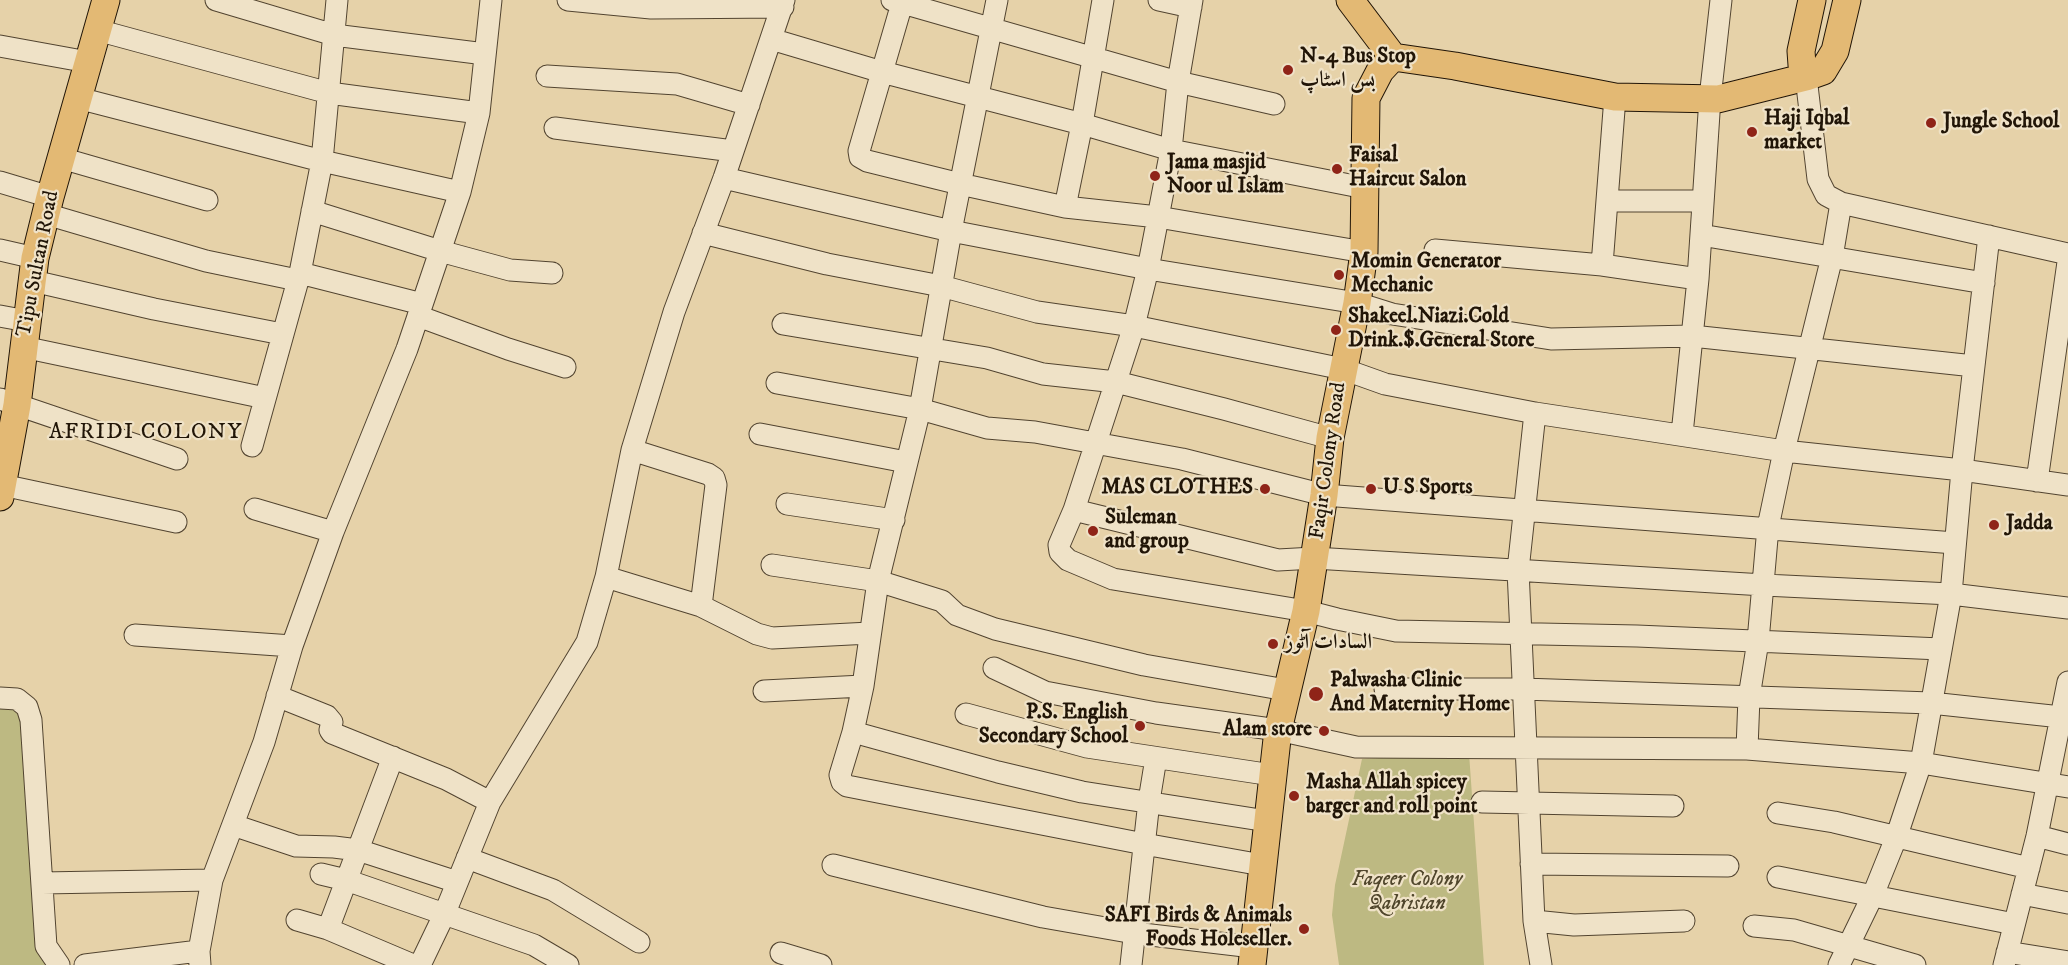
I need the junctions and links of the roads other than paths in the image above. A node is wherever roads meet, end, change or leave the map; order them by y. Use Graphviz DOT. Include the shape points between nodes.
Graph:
graph roads {
  1 [pos="106,0"];
  2 [pos="216,0"];
  3 [pos="337,0"];
  4 [pos="491,0"];
  5 [pos="568,0"];
  6 [pos="997,0"];
  7 [pos="1103,0"];
  8 [pos="1159,0"];
  9 [pos="1350,0"];
  10 [pos="1721,0"];
  11 [pos="1812,0"];
  12 [pos="1847,0"];
  13 [pos="899,1"];
  14 [pos="784,3"];
  15 [pos="1192,4"];
  16 [pos="992,27"];
  17 [pos="97,30"];
  18 [pos="334,35"];
  19 [pos="771,39"];
  20 [pos="0,46"];
  21 [pos="485,54"];
  22 [pos="1094,57"];
  23 [pos="1393,57"];
  24 [pos="88,62"];
  25 [pos="882,72"];
  26 [pos="546,76"];
  27 [pos="1806,77"];
  28 [pos="1178,82"];
  29 [pos="329,93"];
  30 [pos="977,97"];
  31 [pos="1615,97"];
  32 [pos="78,98"];
  33 [pos="1710,98"];
  34 [pos="1274,104"];
  35 [pos="749,105"];
  36 [pos="479,113"];
  37 [pos="1082,124"];
  38 [pos="555,128"];
  39 [pos="1171,150"];
  40 [pos="733,151"];
  41 [pos="61,158"];
  42 [pos="322,161"];
  43 [pos="724,178"];
  44 [pos="0,182"];
  45 [pos="960,184"];
  46 [pos="1365,188"];
  47 [pos="460,192"];
  48 [pos="207,200"];
  49 [pos="1607,201"];
  50 [pos="1703,201"];
  51 [pos="1841,203"];
  52 [pos="48,206"];
  53 [pos="1065,207"];
  54 [pos="312,211"];
  55 [pos="1158,217"];
  56 [pos="951,231"];
  57 [pos="703,233"];
  58 [pos="1701,235"];
  59 [pos="1989,236"];
  60 [pos="0,250"];
  61 [pos="1436,250"];
  62 [pos="440,251"];
  63 [pos="1364,252"];
  64 [pos="2068,254"];
  65 [pos="1832,257"];
  66 [pos="2068,262"];
  67 [pos="1602,266"];
  68 [pos="34,269"];
  69 [pos="1148,269"];
  70 [pos="552,273"];
  71 [pos="298,276"];
  72 [pos="1698,279"];
  73 [pos="1984,283"];
  74 [pos="941,286"];
  75 [pos="1357,303"];
  76 [pos="420,310"];
  77 [pos="0,316"];
  78 [pos="783,324"];
  79 [pos="1134,326"];
  80 [pos="25,334"];
  81 [pos="282,334"];
  82 [pos="1692,336"];
  83 [pos="930,348"];
  84 [pos="1810,349"];
  85 [pos="1974,366"];
  86 [pos="565,367"];
  87 [pos="1343,369"];
  88 [pos="1116,382"];
  89 [pos="777,383"];
  90 [pos="265,398"];
  91 [pos="9,402"];
  92 [pos="920,409"];
  93 [pos="1535,413"];
  94 [pos="760,434"];
  95 [pos="1682,434"];
  96 [pos="1330,438"];
  97 [pos="1096,444"];
  98 [pos="252,446"];
  99 [pos="632,450"];
  100 [pos="1784,451"];
  101 [pos="177,459"];
  102 [pos="906,462"];
  103 [pos="1962,470"];
  104 [pos="2,477"];
  105 [pos="2037,481"];
  106 [pos="2068,485"];
  107 [pos="1324,495"];
  108 [pos="788,504"];
  109 [pos="255,509"];
  110 [pos="1525,509"];
  111 [pos="1074,510"];
  112 [pos="894,520"];
  113 [pos="176,522"];
  114 [pos="1768,527"];
  115 [pos="333,532"];
  116 [pos="1955,543"];
  117 [pos="1314,558"];
  118 [pos="772,565"];
  119 [pos="1518,570"];
  120 [pos="606,577"];
  121 [pos="878,581"];
  122 [pos="1764,585"];
  123 [pos="1951,594"];
  124 [pos="701,606"];
  125 [pos="2068,608"];
  126 [pos="1306,611"];
  127 [pos="870,633"];
  128 [pos="1520,633"];
  129 [pos="135,635"];
  130 [pos="1758,641"];
  131 [pos="292,646"];
  132 [pos="1941,649"];
  133 [pos="994,668"];
  134 [pos="2068,682"];
  135 [pos="862,686"];
  136 [pos="1385,689"];
  137 [pos="1523,689"];
  138 [pos="1287,690"];
  139 [pos="764,691"];
  140 [pos="277,696"];
  141 [pos="1749,697"];
  142 [pos="0,698"];
  143 [pos="1931,704"];
  144 [pos="966,714"];
  145 [pos="2063,726"];
  146 [pos="1278,730"];
  147 [pos="853,732"];
  148 [pos="1525,747"];
  149 [pos="1747,749"];
  150 [pos="393,757"];
  151 [pos="1156,758"];
  152 [pos="1921,763"];
  153 [pos="1272,775"];
  154 [pos="2058,785"];
  155 [pos="1149,801"];
  156 [pos="490,802"];
  157 [pos="1482,802"];
  158 [pos="1528,802"];
  159 [pos="1673,806"];
  160 [pos="1778,813"];
  161 [pos="1267,821"];
  162 [pos="233,825"];
  163 [pos="2037,836"];
  164 [pos="1896,838"];
  165 [pos="1144,844"];
  166 [pos="2068,844"];
  167 [pos="358,850"];
  168 [pos="467,858"];
  169 [pos="1531,864"];
  170 [pos="833,865"];
  171 [pos="1262,865"];
  172 [pos="1728,866"];
  173 [pos="2029,868"];
  174 [pos="321,874"];
  175 [pos="1778,877"];
  176 [pos="212,880"];
  177 [pos="346,880"];
  178 [pos="457,882"];
  179 [pos="42,883"];
  180 [pos="2022,894"];
  181 [pos="1873,895"];
  182 [pos="2068,903"];
  183 [pos="444,915"];
  184 [pos="297,920"];
  185 [pos="1534,921"];
  186 [pos="1684,921"];
  187 [pos="2014,924"];
  188 [pos="1754,926"];
  189 [pos="327,929"];
  190 [pos="1134,933"];
  191 [pos="639,942"];
  192 [pos="781,953"];
  193 [pos="1252,956"];
  194 [pos="1843,956"];
  195 [pos="199,958"];
  196 [pos="2005,958"];
  197 [pos="2068,962"];
  198 [pos="59,965"];
  199 [pos="85,965"];
  200 [pos="413,965"];
  201 [pos="420,965"];
  202 [pos="568,965"];
  203 [pos="822,965"];
  204 [pos="1131,965"];
  205 [pos="1540,965"];
  206 [pos="1915,965"];
  1 -- 17 [label="main road, Tipu Sultan Road"];
  2 -- 18 [label="street"];
  3 -- 18 [label="street"];
  4 -- 21 [label="street"];
  5 -- 14 [label="street" via="651,8"];
  6 -- 16 [label="street"];
  7 -- 22 [label="street"];
  8 -- 15 [label="street"];
  9 -- 23 [label="main road"];
  10 -- 33 [label="street"];
  11 -- 27 [label="main road" via="1801,51"];
  12 -- 27 [label="main road" via="1835,51 1823,71"];
  13 -- 16 [label="street"];
  13 -- 25 [label="street"];
  14 -- 19 [label="street"];
  15 -- 28 [label="street"];
  16 -- 22 [label="street"];
  16 -- 30 [label="street"];
  17 -- 24 [label="main road, Tipu Sultan Road"];
  17 -- 29 [label="street"];
  18 -- 21 [label="street"];
  18 -- 29 [label="street"];
  19 -- 25 [label="street"];
  19 -- 35 [label="street"];
  20 -- 24 [label="street"];
  21 -- 36 [label="street"];
  22 -- 28 [label="street"];
  22 -- 37 [label="street"];
  23 -- 31 [label="main road"];
  23 -- 46 [label="main road, Faqir Colony Road" via="1380,71 1366,98"];
  24 -- 32 [label="main road, Tipu Sultan Road"];
  25 -- 30 [label="street"];
  25 -- 45 [label="street" via="860,157"];
  26 -- 35 [label="street" via="676,84"];
  27 -- 33 [label="main road"];
  27 -- 51 [label="street" via="1818,179 1826,195"];
  28 -- 34 [label="street"];
  28 -- 39 [label="street"];
  29 -- 36 [label="street"];
  29 -- 42 [label="street"];
  30 -- 37 [label="street"];
  30 -- 45 [label="street"];
  31 -- 33 [label="main road"];
  31 -- 49 [label="street"];
  32 -- 41 [label="main road, Tipu Sultan Road"];
  32 -- 42 [label="street"];
  33 -- 50 [label="street"];
  35 -- 40 [label="street"];
  36 -- 47 [label="street"];
  37 -- 39 [label="street"];
  37 -- 53 [label="street"];
  38 -- 40 [label="street"];
  39 -- 46 [label="street"];
  39 -- 55 [label="street"];
  40 -- 43 [label="street"];
  41 -- 48 [label="street"];
  41 -- 52 [label="main road, Tipu Sultan Road"];
  42 -- 47 [label="street"];
  42 -- 54 [label="street"];
  43 -- 56 [label="street"];
  43 -- 57 [label="street"];
  44 -- 52 [label="street"];
  45 -- 53 [label="street"];
  45 -- 56 [label="street"];
  46 -- 63 [label="main road, Faqir Colony Road"];
  47 -- 62 [label="street"];
  49 -- 50 [label="street"];
  49 -- 67 [label="street"];
  50 -- 58 [label="street"];
  51 -- 59 [label="street"];
  51 -- 65 [label="street"];
  52 -- 68 [label="main road, Tipu Sultan Road"];
  52 -- 71 [label="street" via="206,261"];
  53 -- 55 [label="street"];
  54 -- 62 [label="street"];
  54 -- 71 [label="street"];
  55 -- 63 [label="street"];
  55 -- 69 [label="street"];
  56 -- 69 [label="street"];
  56 -- 74 [label="street"];
  57 -- 74 [label="street" via="826,264"];
  57 -- 99 [label="street"];
  58 -- 65 [label="street"];
  58 -- 72 [label="street"];
  59 -- 64 [label="street"];
  59 -- 73 [label="street"];
  60 -- 68 [label="street"];
  61 -- 67 [label="street"];
  62 -- 70 [label="street" via="510,270"];
  62 -- 76 [label="street"];
  63 -- 75 [label="main road, Faqir Colony Road"];
  65 -- 73 [label="street"];
  65 -- 84 [label="street"];
  66 -- 105 [label="street"];
  67 -- 72 [label="street"];
  68 -- 80 [label="main road, Tipu Sultan Road"];
  68 -- 81 [label="street" via="154,309"];
  69 -- 75 [label="street"];
  69 -- 79 [label="street"];
  71 -- 76 [label="street"];
  71 -- 81 [label="street"];
  72 -- 82 [label="street"];
  73 -- 85 [label="street"];
  74 -- 79 [label="street" via="1037,312"];
  74 -- 83 [label="street"];
  75 -- 82 [label="street" via="1392,314 1551,339"];
  75 -- 87 [label="main road, Faqir Colony Road"];
  76 -- 86 [label="street" via="508,349"];
  76 -- 115 [label="street"];
  77 -- 80 [label="street"];
  78 -- 83 [label="street"];
  79 -- 87 [label="street"];
  79 -- 88 [label="street"];
  80 -- 90 [label="street"];
  80 -- 91 [label="main road, Tipu Sultan Road"];
  81 -- 90 [label="street"];
  82 -- 84 [label="street"];
  82 -- 95 [label="street"];
  83 -- 88 [label="street" via="987,358 1043,375"];
  83 -- 92 [label="street"];
  84 -- 85 [label="street"];
  84 -- 100 [label="street"];
  85 -- 103 [label="street"];
  87 -- 93 [label="street" via="1385,384"];
  87 -- 96 [label="main road, Faqir Colony Road"];
  88 -- 96 [label="street"];
  88 -- 97 [label="street"];
  89 -- 92 [label="street"];
  90 -- 98 [label="street"];
  91 -- 101 [label="street"];
  91 -- 104 [label="main road, Tipu Sultan Road"];
  92 -- 97 [label="street" via="987,428 1035,432"];
  92 -- 102 [label="street"];
  93 -- 95 [label="street"];
  93 -- 110 [label="street"];
  94 -- 102 [label="street"];
  95 -- 100 [label="street"];
  96 -- 107 [label="main road, Faqir Colony Road"];
  97 -- 107 [label="street" via="1182,459"];
  97 -- 111 [label="street"];
  99 -- 120 [label="street"];
  99 -- 124 [label="street" via="714,478"];
  100 -- 103 [label="street"];
  100 -- 114 [label="street"];
  102 -- 112 [label="street"];
  103 -- 105 [label="street"];
  103 -- 116 [label="street"];
  104 -- 113 [label="street"];
  105 -- 106 [label="street"];
  107 -- 110 [label="street"];
  107 -- 117 [label="main road, Faqir Colony Road"];
  108 -- 112 [label="street"];
  109 -- 115 [label="street"];
  110 -- 114 [label="street"];
  110 -- 119 [label="street"];
  111 -- 117 [label="street" via="1278,560"];
  111 -- 126 [label="street" via="1059,545 1068,560 1113,579"];
  112 -- 121 [label="street"];
  114 -- 116 [label="street"];
  114 -- 122 [label="street"];
  115 -- 131 [label="street"];
  116 -- 123 [label="street"];
  117 -- 119 [label="street"];
  117 -- 126 [label="main road, Faqir Colony Road"];
  118 -- 121 [label="street"];
  119 -- 122 [label="street"];
  119 -- 128 [label="street"];
  120 -- 124 [label="street"];
  120 -- 156 [label="street" via="587,642"];
  121 -- 127 [label="street"];
  121 -- 138 [label="street" via="942,601 957,615 994,629 1144,665"];
  122 -- 123 [label="street"];
  122 -- 130 [label="street"];
  123 -- 125 [label="street"];
  123 -- 132 [label="street"];
  124 -- 127 [label="street" via="772,638"];
  126 -- 128 [label="street" via="1396,630"];
  126 -- 138 [label="main road, Faqir Colony Road"];
  127 -- 135 [label="street"];
  128 -- 130 [label="street"];
  128 -- 137 [label="street"];
  129 -- 131 [label="street"];
  130 -- 132 [label="street"];
  130 -- 141 [label="street"];
  131 -- 140 [label="street"];
  132 -- 143 [label="street"];
  133 -- 146 [label="street" via="1045,692"];
  134 -- 145 [label="street"];
  135 -- 139 [label="street"];
  135 -- 147 [label="street"];
  136 -- 137 [label="street"];
  137 -- 141 [label="street"];
  137 -- 148 [label="street"];
  138 -- 146 [label="main road, Faqir Colony Road"];
  140 -- 150 [label="street" via="327,716 333,733"];
  140 -- 162 [label="street"];
  141 -- 143 [label="street"];
  141 -- 149 [label="street"];
  142 -- 179 [label="street" via="16,699 27,707 31,720"];
  143 -- 145 [label="street"];
  143 -- 152 [label="street"];
  144 -- 151 [label="street" via="1087,747"];
  145 -- 154 [label="street"];
  146 -- 148 [label="street" via="1356,747"];
  146 -- 153 [label="main road, Faqir Colony Road"];
  147 -- 155 [label="street" via="998,772"];
  147 -- 165 [label="street" via="840,775 847,786"];
  148 -- 149 [label="street"];
  148 -- 158 [label="street"];
  149 -- 152 [label="street"];
  150 -- 156 [label="street"];
  150 -- 167 [label="street"];
  151 -- 153 [label="street"];
  151 -- 155 [label="street"];
  152 -- 154 [label="street"];
  152 -- 164 [label="street"];
  153 -- 161 [label="main road, Faqir Colony Road"];
  154 -- 163 [label="street"];
  155 -- 161 [label="street"];
  155 -- 165 [label="street"];
  156 -- 168 [label="street"];
  157 -- 158 [label="street"];
  158 -- 159 [label="street"];
  158 -- 169 [label="street"];
  160 -- 164 [label="street"];
  161 -- 171 [label="main road, Faqir Colony Road"];
  162 -- 167 [label="street" via="296,846"];
  162 -- 176 [label="street"];
  163 -- 166 [label="street"];
  163 -- 173 [label="street"];
  164 -- 173 [label="street"];
  164 -- 181 [label="street"];
  165 -- 171 [label="street"];
  165 -- 190 [label="street"];
  167 -- 177 [label="street"];
  167 -- 178 [label="street"];
  168 -- 178 [label="street"];
  168 -- 191 [label="street" via="553,890"];
  169 -- 172 [label="street"];
  169 -- 185 [label="street"];
  170 -- 190 [label="street" via="1043,917"];
  171 -- 193 [label="main road, Faqir Colony Road"];
  173 -- 180 [label="street"];
  174 -- 177 [label="street"];
  175 -- 181 [label="street"];
  176 -- 179 [label="street"];
  176 -- 195 [label="street"];
  177 -- 183 [label="street"];
  177 -- 189 [label="street"];
  178 -- 183 [label="street"];
  179 -- 198 [label="street" via="46,946"];
  180 -- 182 [label="street"];
  180 -- 187 [label="street"];
  181 -- 187 [label="street"];
  181 -- 194 [label="street"];
  183 -- 201 [label="street"];
  183 -- 202 [label="street" via="534,945"];
  184 -- 189 [label="street"];
  185 -- 186 [label="street" via="1574,925"];
  185 -- 205 [label="street"];
  187 -- 196 [label="street"];
  188 -- 194 [label="street" via="1794,930"];
  189 -- 200 [label="street"];
  190 -- 193 [label="street"];
  190 -- 204 [label="street"];
  192 -- 203 [label="street"];
  194 -- 206 [label="street"];
  195 -- 199 [label="street"];
  196 -- 197 [label="street"];
}
